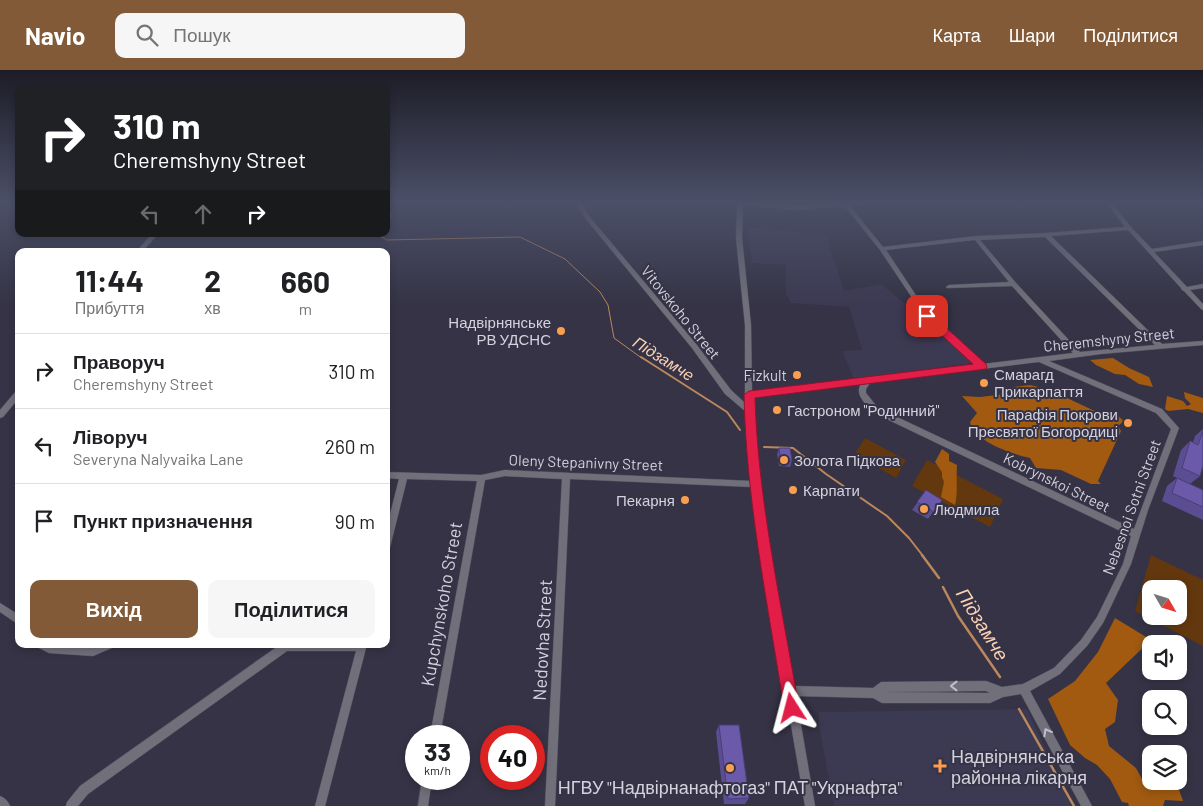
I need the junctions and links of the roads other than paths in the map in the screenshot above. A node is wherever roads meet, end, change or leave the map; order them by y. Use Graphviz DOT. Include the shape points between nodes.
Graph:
graph roads {
  1 [pos="603,236"];
  2 [pos="739,236"];
  3 [pos="872,236"];
  4 [pos="1015,236"];
  5 [pos="1047,236"];
  6 [pos="1136,236"];
  7 [pos="152,237"];
  8 [pos="976,238"];
  9 [pos="1203,243"];
  10 [pos="143,248"];
  11 [pos="882,249"];
  12 [pos="1150,252"];
  13 [pos="1014,284"];
  14 [pos="1203,286"];
  15 [pos="949,287"];
  16 [pos="1184,289"];
  17 [pos="1203,308"];
  18 [pos="1203,343"];
  19 [pos="1161,347"];
  20 [pos="1077,353"];
  21 [pos="1040,360"];
  22 [pos="982,367"];
  23 [pos="868,381"];
  24 [pos="845,384"];
  25 [pos="862,394"];
  26 [pos="749,395"];
  27 [pos="15,398"];
  28 [pos="749,410"];
  29 [pos="0,415"];
  30 [pos="390,475"];
  31 [pos="404,476"];
  32 [pos="566,476"];
  33 [pos="481,478"];
  34 [pos="756,484"];
  35 [pos="390,531"];
  36 [pos="1137,535"];
  37 [pos="0,607"];
  38 [pos="15,618"];
  39 [pos="54,648"];
  40 [pos="101,648"];
  41 [pos="283,648"];
  42 [pos="360,648"];
  43 [pos="1024,689"];
  44 [pos="789,691"];
  45 [pos="437,725"];
  46 [pos="425,790"];
  47 [pos="0,801"];
  48 [pos="5,806"];
  49 [pos="71,806"];
  50 [pos="320,806"];
  51 [pos="422,806"];
  52 [pos="550,806"];
  53 [pos="810,806"];
  54 [pos="1087,806"];
  1 -- 28 [label="street, Vitovskoho Street" via="728,392"];
  2 -- 26 [label="street" via="748,325"];
  3 -- 11 [label="street"];
  4 -- 8 [label="street"];
  5 -- 19 [label="street"];
  6 -- 12 [label="street"];
  7 -- 10 [label="street"];
  8 -- 11 [label="street"];
  8 -- 13 [label="street"];
  9 -- 12 [label="street"];
  11 -- 22 [label="street" via="927,316"];
  12 -- 16 [label="street"];
  13 -- 15 [label="street"];
  13 -- 20 [label="street"];
  14 -- 16 [label="street"];
  16 -- 17 [label="street"];
  18 -- 19 [label="street, Cheremshyny Street"];
  19 -- 20 [label="street, Cheremshyny Street"];
  20 -- 21 [label="street, Cheremshyny Street"];
  21 -- 22 [label="street, Cheremshyny Street"];
  21 -- 36 [label="street, Nebesnoi Sotni Street" via="1159,411 1175,428"];
  22 -- 23 [label="street, Cheremshyny Street"];
  23 -- 24 [label="street, Cheremshyny Street"];
  23 -- 25 [label="street" via="862,388"];
  24 -- 25 [label="street, Kobrynskoi Street"];
  24 -- 26 [label="street, Cheremshyny Street"];
  25 -- 36 [label="street, Kobrynskoi Street" via="876,410"];
  26 -- 28 [label="street"];
  27 -- 29 [label="street"];
  28 -- 34 [label="street"];
  30 -- 31 [label="street, Oleny Stepanivny Street"];
  31 -- 33 [label="street, Oleny Stepanivny Street"];
  31 -- 35 [label="street"];
  32 -- 33 [label="street, Oleny Stepanivny Street" via="505,473"];
  32 -- 34 [label="street, Oleny Stepanivny Street"];
  32 -- 52 [label="street, Nedovha Street"];
  33 -- 45 [label="street, Kupchynskoho Street"];
  34 -- 44 [label="street"];
  36 -- 43 [label="street, Nebesnoi Sotni Street" via="1116,588 1084,643 1057,671"];
  37 -- 38 [label="street"];
  39 -- 40 [label="street" via="93,651"];
  41 -- 49 [label="street" via="84,790"];
  42 -- 50 [label="street"];
  43 -- 44 [label="street, Nebesnoi Sotni Street" via="1002,692 990,698 882,698 875,693"];
  54 -- 43 [label="street, one-way"];
  44 -- 53 [label="street"];
  46 -- 51 [label="street"];
  47 -- 48 [label="street"];
}
